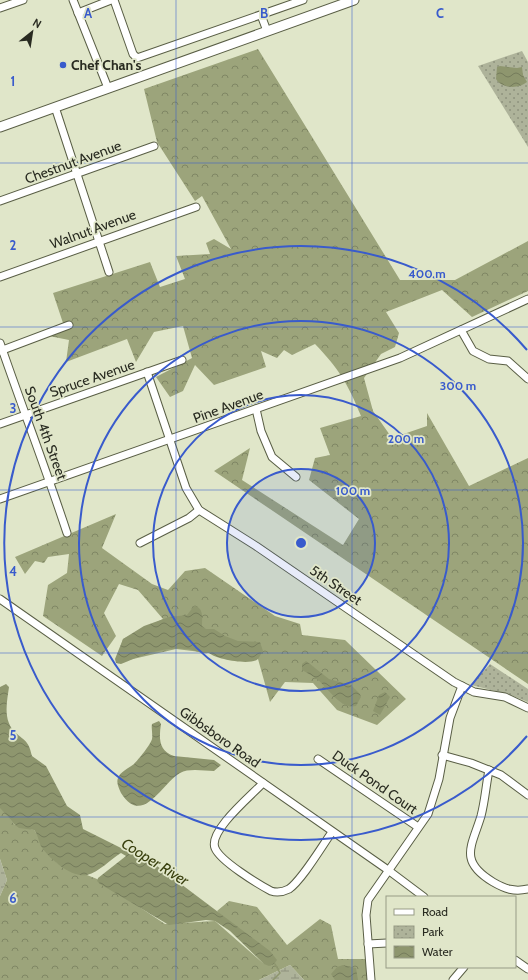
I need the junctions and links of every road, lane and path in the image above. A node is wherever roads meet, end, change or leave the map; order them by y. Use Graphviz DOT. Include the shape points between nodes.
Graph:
graph roads {
  1 [pos="23,0"];
  2 [pos="73,0"];
  3 [pos="113,0"];
  4 [pos="303,0"];
  5 [pos="354,0"];
  6 [pos="0,8"];
  7 [pos="78,13"];
  8 [pos="261,15"];
  9 [pos="267,31"];
  10 [pos="108,88"];
  11 [pos="55,107"];
  12 [pos="0,127"];
  13 [pos="154,146"];
  14 [pos="77,174"];
  15 [pos="0,201"];
  16 [pos="196,207"];
  17 [pos="99,240"];
  18 [pos="109,272"];
  19 [pos="0,277"];
  20 [pos="528,299"];
  21 [pos="69,325"];
  22 [pos="461,330"];
  23 [pos="1,348"];
  24 [pos="182,360"];
  25 [pos="147,372"];
  26 [pos="528,379"];
  27 [pos="256,409"];
  28 [pos="25,415"];
  29 [pos="0,424"];
  30 [pos="170,440"];
  31 [pos="296,477"];
  32 [pos="50,482"];
  33 [pos="0,499"];
  34 [pos="200,510"];
  35 [pos="67,533"];
  36 [pos="140,543"];
  37 [pos="0,599"];
  38 [pos="462,686"];
  39 [pos="528,708"];
  40 [pos="442,755"];
  41 [pos="318,759"];
  42 [pos="489,770"];
  43 [pos="263,783"];
  44 [pos="528,795"];
  45 [pos="418,828"];
  46 [pos="332,832"];
  47 [pos="388,870"];
  48 [pos="528,889"];
  49 [pos="423,896"];
  50 [pos="386,943"];
  51 [pos="368,944"];
  52 [pos="516,961"];
  53 [pos="463,968"];
  54 [pos="528,969"];
  55 [pos="371,980"];
  56 [pos="453,980"];
  1 -- 6 [label="street"];
  2 -- 7 [label="street"];
  3 -- 7 [label="street"];
  3 -- 8 [label="street" via="133,54 137,58"];
  4 -- 8 [label="street"];
  5 -- 9 [label="main road"];
  7 -- 10 [label="street"];
  8 -- 9 [label="street"];
  9 -- 10 [label="main road"];
  10 -- 11 [label="main road"];
  11 -- 12 [label="main road"];
  11 -- 14 [label="street"];
  13 -- 14 [label="street, Chestnut Avenue"];
  14 -- 15 [label="street, Chestnut Avenue"];
  14 -- 17 [label="street"];
  16 -- 17 [label="street, Walnut Avenue"];
  17 -- 18 [label="street"];
  17 -- 19 [label="street, Walnut Avenue"];
  20 -- 22 [label="street, Pine Avenue"];
  21 -- 23 [label="street"];
  22 -- 26 [label="street" via="469,346 477,353 489,359 508,362"];
  22 -- 27 [label="street, Pine Avenue" via="400,358"];
  23 -- 28 [label="street, South 4th Street"];
  24 -- 25 [label="street, Spruce Avenue"];
  25 -- 28 [label="street, Spruce Avenue"];
  25 -- 30 [label="street, 5th Street"];
  27 -- 30 [label="street, Pine Avenue"];
  27 -- 31 [label="street" via="261,431 272,458"];
  28 -- 29 [label="street, Spruce Avenue"];
  28 -- 32 [label="street, South 4th Street"];
  30 -- 32 [label="street, Pine Avenue"];
  30 -- 34 [label="street, 5th Street" via="186,488"];
  32 -- 33 [label="street, Pine Avenue"];
  32 -- 35 [label="street, South 4th Street"];
  34 -- 36 [label="street"];
  34 -- 38 [label="street, 5th Street"];
  37 -- 43 [label="street, Gibbsboro Road"];
  38 -- 39 [label="street, 5th Street" via="474,692 512,699"];
  38 -- 40 [label="street" via="450,718"];
  40 -- 42 [label="street"];
  40 -- 45 [label="street" via="433,801"];
  41 -- 45 [label="street, Duck Pond Court"];
  42 -- 44 [label="street"];
  42 -- 48 [label="street" via="481,815 471,843 472,860 483,874 505,888 514,891"];
  43 -- 46 [label="street, Gibbsboro Road"];
  43 -- 46 [label="street" via="221,826 215,838 218,854 232,866 271,891 287,890 297,881"];
  45 -- 47 [label="street"];
  46 -- 47 [label="street, Gibbsboro Road"];
  47 -- 49 [label="street, Gibbsboro Road"];
  47 -- 51 [label="street" via="368,900"];
  50 -- 51 [label="street"];
  51 -- 55 [label="street"];
  52 -- 54 [label="street"];
  53 -- 56 [label="street"];
}
